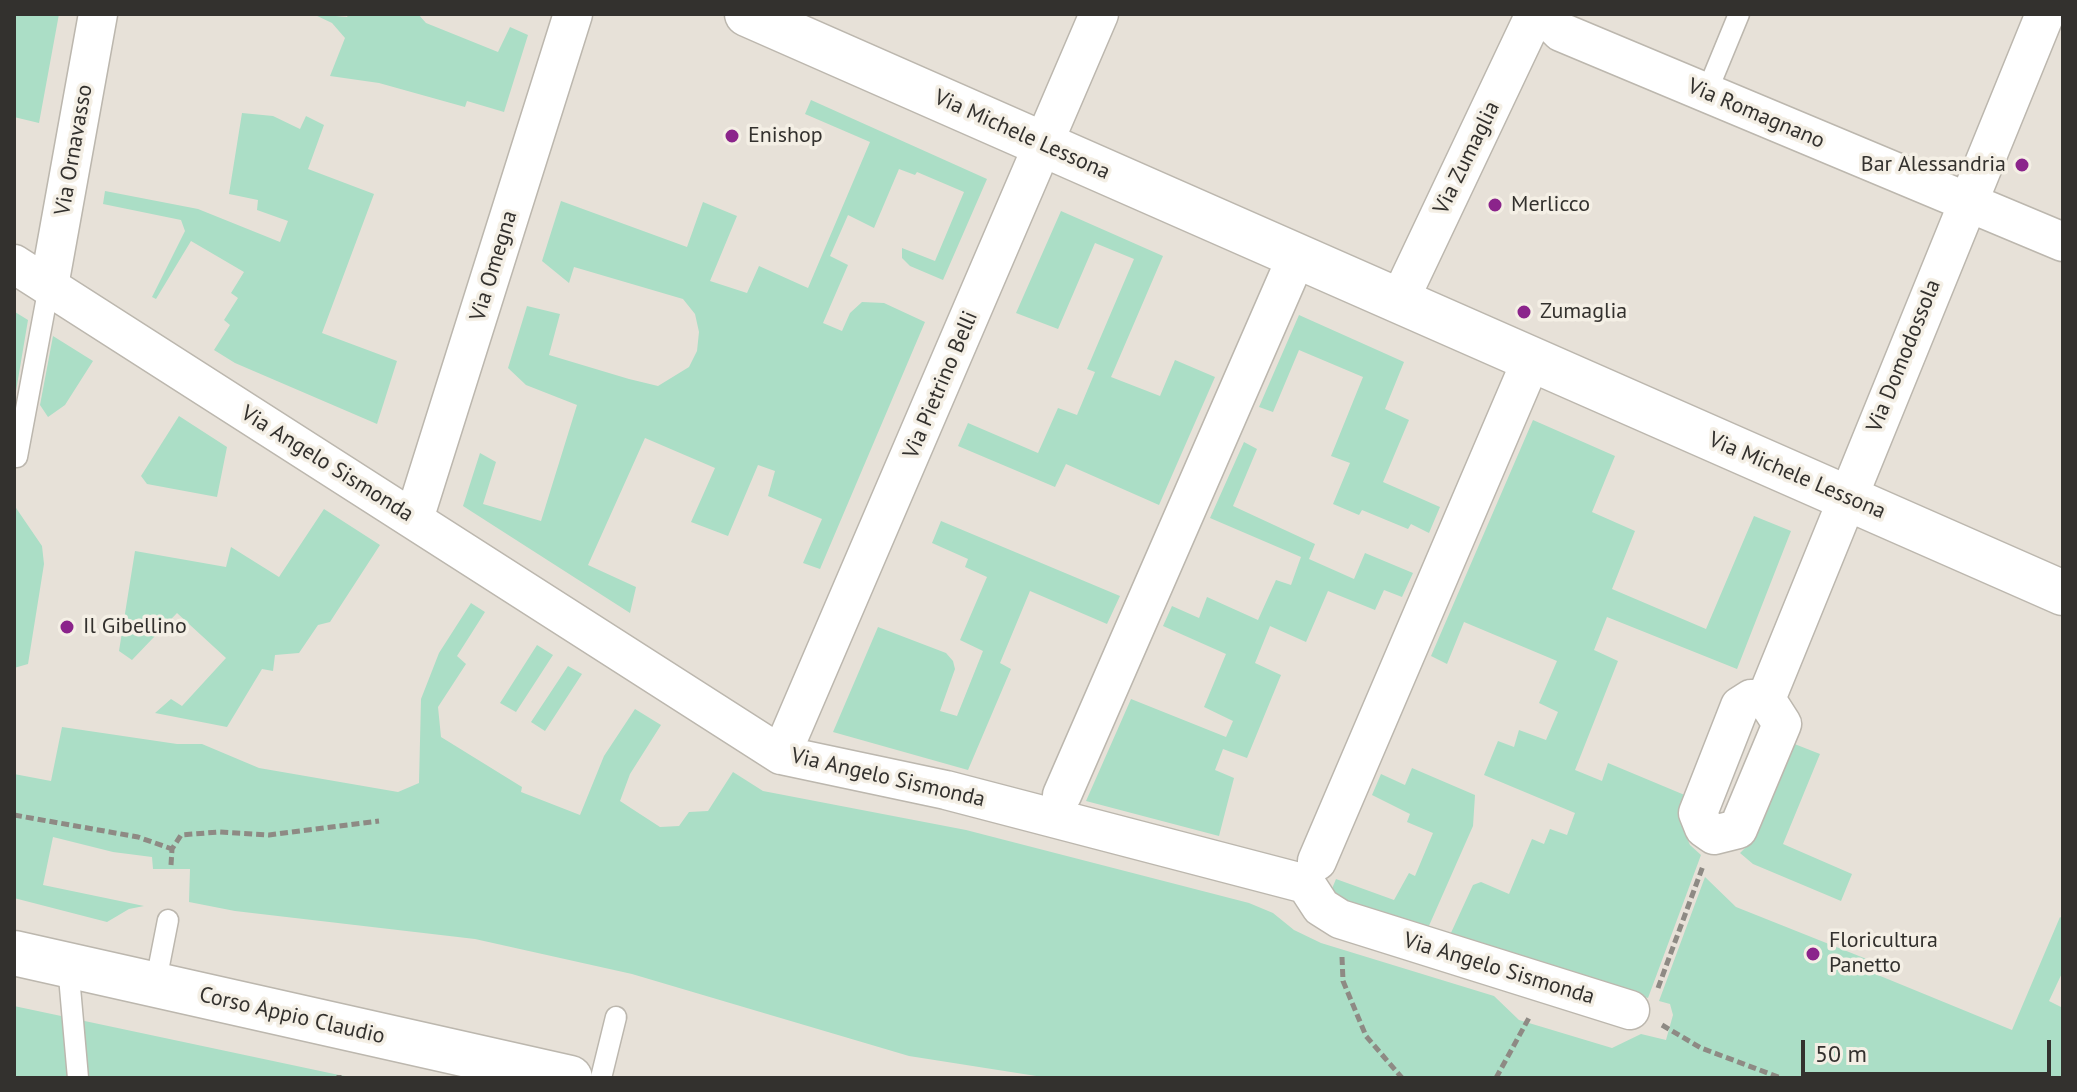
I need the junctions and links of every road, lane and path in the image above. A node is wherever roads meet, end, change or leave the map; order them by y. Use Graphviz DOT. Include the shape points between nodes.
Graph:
graph roads {
  1 [pos="98,14"];
  2 [pos="573,14"];
  3 [pos="747,14"];
  4 [pos="1099,14"];
  5 [pos="1535,14"];
  6 [pos="1543,14"];
  7 [pos="1739,14"];
  8 [pos="2045,14"];
  9 [pos="1706,94"];
  10 [pos="1044,145"];
  11 [pos="1968,202"];
  12 [pos="2063,242"];
  13 [pos="1297,256"];
  14 [pos="14,264"];
  15 [pos="49,286"];
  16 [pos="1399,301"];
  17 [pos="1531,361"];
  18 [pos="17,457"];
  19 [pos="1846,498"];
  20 [pos="414,519"];
  21 [pos="2063,593"];
  22 [pos="781,755"];
  23 [pos="1062,795"];
  24 [pos="14,815"];
  25 [pos="379,821"];
  26 [pos="1714,835"];
  27 [pos="172,849"];
  28 [pos="1317,861"];
  29 [pos="171,865"];
  30 [pos="1340,919"];
  31 [pos="168,920"];
  32 [pos="14,953"];
  33 [pos="68,965"];
  34 [pos="1547,984"];
  35 [pos="155,986"];
  36 [pos="1648,1012"];
  37 [pos="616,1017"];
  38 [pos="78,1078"];
  39 [pos="570,1078"];
  40 [pos="601,1078"];
  41 [pos="1402,1078"];
  42 [pos="1496,1078"];
  43 [pos="1781,1078"];
  1 -- 15 [label="street, Via Ornavasso"];
  2 -- 20 [label="street, Via Omegna"];
  3 -- 10 [label="street, Via Michele Lessona"];
  4 -- 10 [label="street, Via Pietrino Belli"];
  5 -- 16 [label="street, Via Zumaglia"];
  6 -- 9 [label="street, Via Romagnano" via="1561,32"];
  7 -- 9 [label="lane"];
  8 -- 11 [label="street, Via Domodossola"];
  9 -- 11 [label="street, Via Romagnano"];
  10 -- 13 [label="street, Via Michele Lessona"];
  10 -- 22 [label="street, Via Pietrino Belli"];
  11 -- 12 [label="street, Via Romagnano"];
  11 -- 19 [label="street, Via Domodossola"];
  13 -- 16 [label="street, Via Michele Lessona"];
  13 -- 23 [label="street"];
  14 -- 15 [label="street, Via Angelo Sismonda"];
  15 -- 18 [label="lane"];
  15 -- 20 [label="street, Via Angelo Sismonda"];
  16 -- 17 [label="street, Via Michele Lessona"];
  17 -- 19 [label="street, Via Michele Lessona"];
  17 -- 28 [label="street"];
  19 -- 21 [label="street, Via Michele Lessona"];
  19 -- 26 [label="street, Via Domodossola" via="1766,699 1740,706 1698,813"];
  20 -- 22 [label="street, Via Angelo Sismonda"];
  22 -- 30 [label="street, Via Angelo Sismonda" via="946,790 1306,884 1321,907"];
  24 -- 27 [label="path" via="138,837"];
  25 -- 27 [label="path" via="269,835 181,835"];
  26 -- 36 [label="path"];
  27 -- 29 [label="path"];
  30 -- 34 [label="street, Via Angelo Sismonda"];
  30 -- 41 [label="path" via="1343,981 1366,1036"];
  31 -- 35 [label="lane"];
  32 -- 33 [label="street, Corso Appio Claudio"];
  33 -- 35 [label="street, Corso Appio Claudio"];
  33 -- 38 [label="lane"];
  34 -- 36 [label="street, Via Angelo Sismonda"];
  34 -- 42 [label="path"];
  35 -- 39 [label="street, Corso Appio Claudio"];
  36 -- 43 [label="path" via="1701,1048"];
  37 -- 40 [label="lane"];
}
